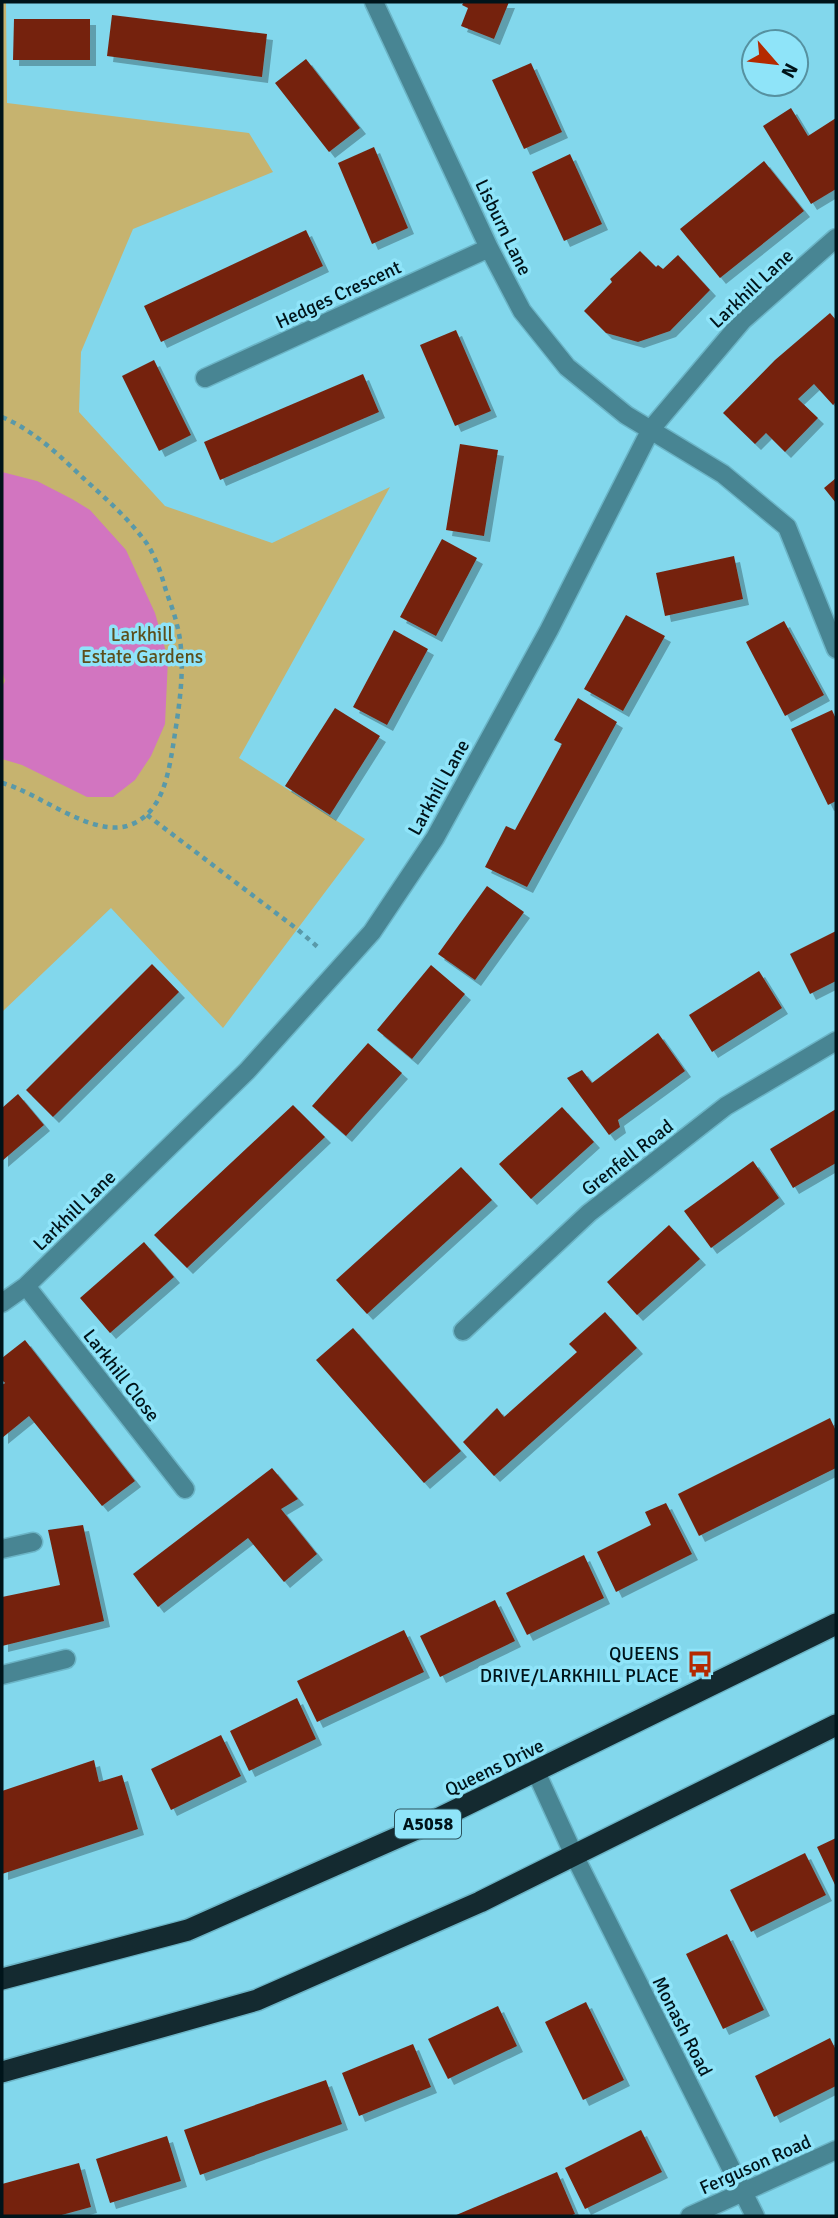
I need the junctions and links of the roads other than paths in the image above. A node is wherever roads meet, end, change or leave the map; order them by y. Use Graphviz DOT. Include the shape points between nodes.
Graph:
graph roads {
  1 [pos="374,2"];
  2 [pos="836,238"];
  3 [pos="489,248"];
  4 [pos="205,378"];
  5 [pos="650,429"];
  6 [pos="836,649"];
  7 [pos="836,1041"];
  8 [pos="26,1286"];
  9 [pos="2,1303"];
  10 [pos="463,1331"];
  11 [pos="185,1489"];
  12 [pos="33,1542"];
  13 [pos="2,1549"];
  14 [pos="836,1624"];
  15 [pos="66,1659"];
  16 [pos="2,1675"];
  17 [pos="836,1726"];
  18 [pos="536,1772"];
  19 [pos="573,1855"];
  20 [pos="2,1979"];
  21 [pos="2,2072"];
  22 [pos="836,2150"];
  23 [pos="744,2193"];
  24 [pos="690,2216"];
  25 [pos="755,2216"];
  1 -- 3 [label="street, Lisburn Lane"];
  2 -- 5 [label="street, Larkhill Lane" via="743,320"];
  3 -- 4 [label="street, Hedges Crescent"];
  3 -- 5 [label="street, Lisburn Lane" via="522,311 567,367"];
  5 -- 6 [label="street, Lisburn Lane" via="723,474 787,527"];
  5 -- 8 [label="street, Larkhill Lane" via="435,838 372,932 247,1070"];
  7 -- 10 [label="street, Grenfell Road" via="726,1106 589,1213"];
  8 -- 9 [label="street, Larkhill Lane"];
  8 -- 11 [label="street, Larkhill Close"];
  12 -- 13 [label="street"];
  14 -- 18 [label="highway, Queens Drive / A5058"];
  15 -- 16 [label="street"];
  17 -- 19 [label="highway"];
  18 -- 19 [label="street, Monash Road"];
  18 -- 20 [label="highway, Queens Drive / A5058" via="188,1930"];
  19 -- 21 [label="highway" via="480,1902 257,2000"];
  19 -- 23 [label="street, Monash Road"];
  22 -- 23 [label="street, Ferguson Road"];
  23 -- 24 [label="street, Ferguson Road"];
  23 -- 25 [label="street, Monash Road"];
}
